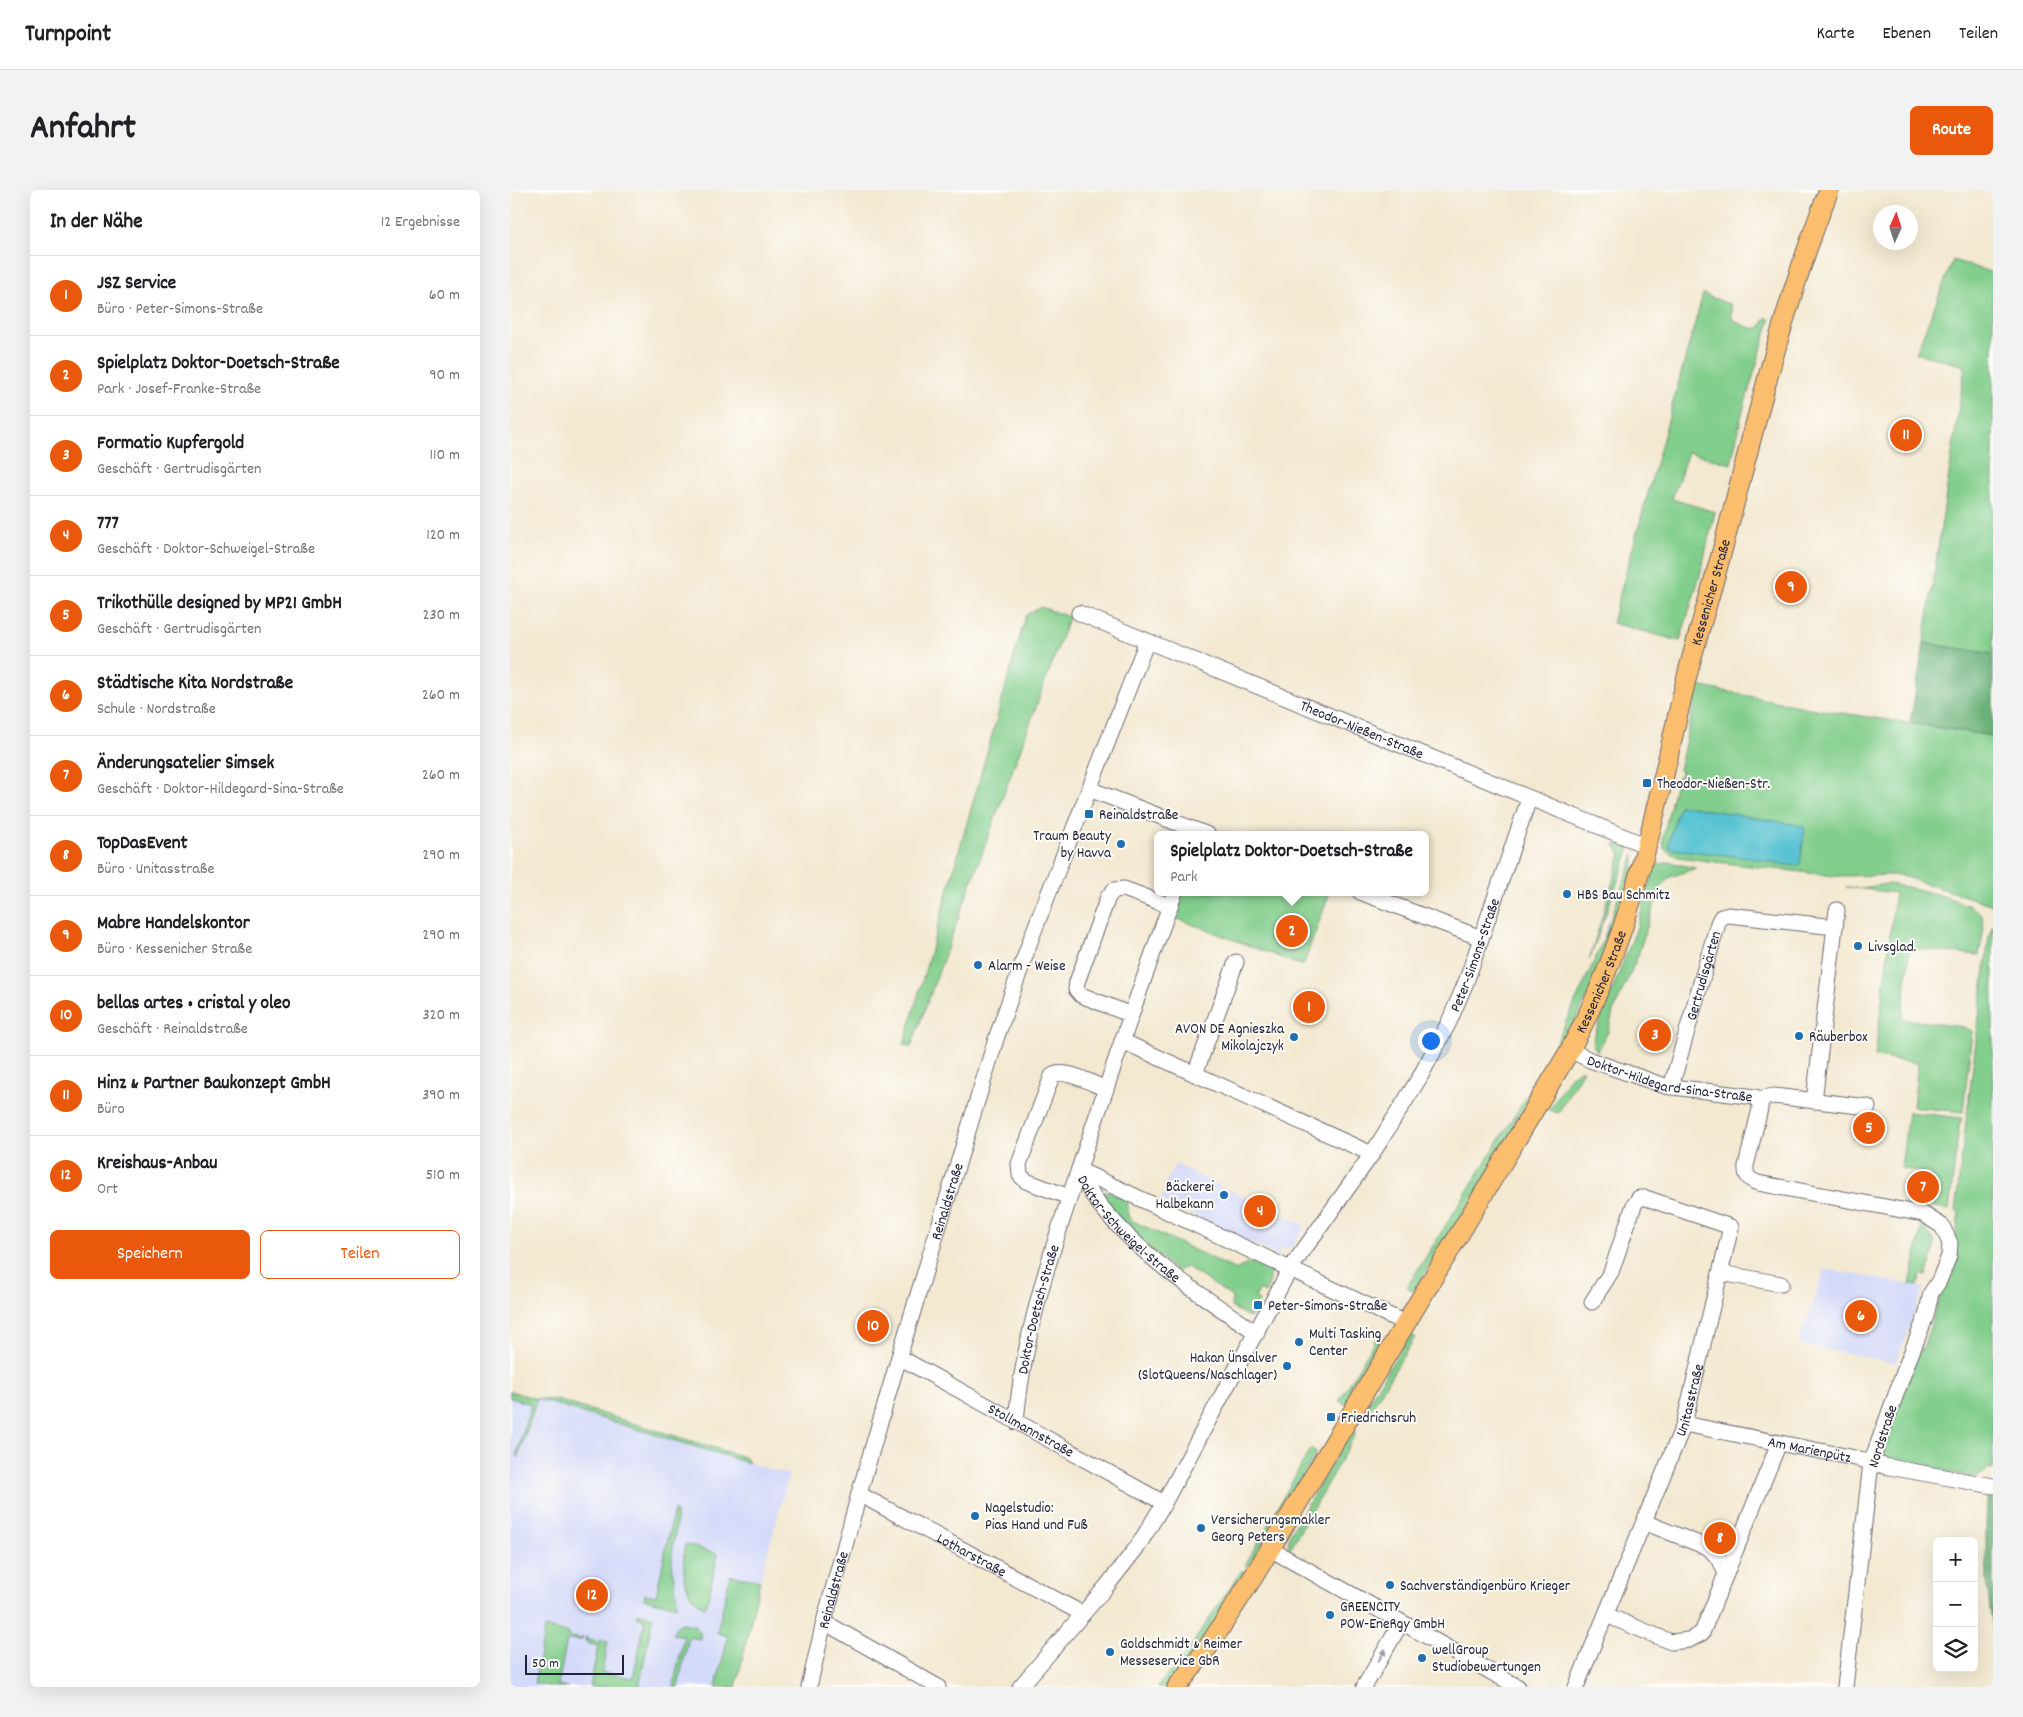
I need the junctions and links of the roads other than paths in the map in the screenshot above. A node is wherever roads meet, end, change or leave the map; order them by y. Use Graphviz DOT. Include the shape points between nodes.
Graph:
graph roads {
  1 [pos="1829,190"];
  2 [pos="1079,613"];
  3 [pos="1147,641"];
  4 [pos="1090,790"];
  5 [pos="1529,799"];
  6 [pos="1195,831"];
  7 [pos="1647,846"];
  8 [pos="1154,895"];
  9 [pos="1158,896"];
  10 [pos="1371,896"];
  11 [pos="1172,899"];
  12 [pos="1837,910"];
  13 [pos="1835,927"];
  14 [pos="1481,938"];
  15 [pos="1236,962"];
  16 [pos="1131,1015"];
  17 [pos="1122,1041"];
  18 [pos="1570,1050"];
  19 [pos="1194,1074"];
  20 [pos="1670,1087"];
  21 [pos="1106,1089"];
  22 [pos="1757,1099"];
  23 [pos="1814,1101"];
  24 [pos="1868,1107"];
  25 [pos="1372,1154"];
  26 [pos="1079,1170"];
  27 [pos="1069,1197"];
  28 [pos="1942,1226"];
  29 [pos="1290,1270"];
  30 [pos="1720,1273"];
  31 [pos="1781,1284"];
  32 [pos="1592,1302"];
  33 [pos="1405,1323"];
  34 [pos="1257,1333"];
  35 [pos="899,1357"];
  36 [pos="1016,1422"];
  37 [pos="1684,1424"];
  38 [pos="1779,1443"];
  39 [pos="1871,1463"];
  40 [pos="1993,1486"];
  41 [pos="859,1494"];
  42 [pos="1164,1503"];
  43 [pos="1644,1522"];
  44 [pos="1270,1549"];
  45 [pos="1726,1574"];
  46 [pos="1083,1614"];
  47 [pos="1606,1615"];
  48 [pos="824,1622"];
  49 [pos="1401,1623"];
  50 [pos="810,1687"];
  51 [pos="938,1687"];
  52 [pos="1020,1687"];
  53 [pos="1177,1687"];
  54 [pos="1364,1687"];
  55 [pos="1518,1687"];
  56 [pos="1576,1687"];
  57 [pos="1845,1687"];
  1 -- 7 [label="main road, Kessenicher Straße" via="1767,380 1687,676"];
  2 -- 3 [label="street, Theodor-Nießen-Straße"];
  3 -- 4 [label="street, Reinaldstraße"];
  3 -- 5 [label="street, Theodor-Nießen-Straße"];
  4 -- 6 [label="street"];
  4 -- 35 [label="street, Reinaldstraße" via="1014,985"];
  5 -- 7 [label="street, Theodor-Nießen-Straße"];
  5 -- 14 [label="street, Peter-Simons-Straße"];
  7 -- 18 [label="main road, Kessenicher Straße" via="1618,940"];
  8 -- 16 [label="street, Doktor-Doetsch-Straße" via="1114,890 1108,898 1077,982 1076,989 1081,995"];
  9 -- 11 [label="street, Doktor-Doetsch-Straße"];
  10 -- 14 [label="street"];
  11 -- 16 [label="street, Doktor-Doetsch-Straße"];
  12 -- 13 [label="street"];
  13 -- 20 [label="street, Gertrudisgärten" via="1729,914 1721,917"];
  13 -- 23 [label="street"];
  14 -- 25 [label="street, Peter-Simons-Straße" via="1458,1002 1438,1044"];
  15 -- 19 [label="street"];
  16 -- 17 [label="street, Doktor-Doetsch-Straße"];
  17 -- 19 [label="street"];
  17 -- 21 [label="street, Doktor-Doetsch-Straße"];
  18 -- 20 [label="street, Doktor-Hildegard-Sina-Straße"];
  18 -- 33 [label="main road, Kessenicher Straße"];
  19 -- 25 [label="street"];
  20 -- 22 [label="street, Doktor-Hildegard-Sina-Straße" via="1742,1094"];
  21 -- 26 [label="street, Doktor-Doetsch-Straße"];
  21 -- 27 [label="street" via="1066,1073 1052,1076 1019,1164 1020,1174 1026,1181"];
  22 -- 23 [label="street" via="1774,1096"];
  22 -- 28 [label="street, Doktor-Hildegard-Sina-Straße" via="1760,1109 1746,1166 1749,1180 1922,1214"];
  23 -- 24 [label="street"];
  25 -- 29 [label="street, Peter-Simons-Straße"];
  26 -- 27 [label="street, Doktor-Doetsch-Straße"];
  26 -- 29 [label="street, Doktor-Schweigel-Straße"];
  26 -- 34 [label="street, Doktor-Schweigel-Straße" via="1094,1198 1146,1252"];
  27 -- 36 [label="street, Doktor-Doetsch-Straße" via="1027,1340"];
  28 -- 39 [label="street, Nordstraße" via="1950,1243 1950,1256 1931,1293 1926,1316"];
  29 -- 33 [label="street, Doktor-Schweigel-Straße"];
  29 -- 34 [label="street, Peter-Simons-Straße"];
  30 -- 31 [label="street"];
  30 -- 32 [label="street, Unitasstraße" via="1731,1227 1639,1198 1611,1272"];
  30 -- 37 [label="street, Unitasstraße"];
  33 -- 44 [label="main road, Kessenicher Straße"];
  34 -- 42 [label="street, Peter-Simons-Straße"];
  35 -- 36 [label="street, Stollmannstraße"];
  35 -- 41 [label="street, Reinaldstraße"];
  36 -- 42 [label="street, Stollmannstraße"];
  37 -- 38 [label="street, Am Marienpütz"];
  37 -- 43 [label="street, Unitasstraße"];
  38 -- 39 [label="street, Am Marienpütz"];
  38 -- 45 [label="street"];
  39 -- 40 [label="street, Am Marienpütz"];
  39 -- 57 [label="street, Nordstraße"];
  41 -- 46 [label="street, Lotharstraße"];
  41 -- 48 [label="street, Reinaldstraße"];
  42 -- 46 [label="street, Peter-Simons-Straße" via="1138,1546"];
  43 -- 45 [label="street" via="1709,1548 1720,1560"];
  43 -- 47 [label="street, Unitasstraße"];
  44 -- 49 [label="street"];
  44 -- 53 [label="main road, Kessenicher Straße" via="1208,1647"];
  45 -- 47 [label="street" via="1702,1633 1689,1640 1671,1642"];
  46 -- 52 [label="street, Peter-Simons-Straße"];
  47 -- 56 [label="street, Unitasstraße"];
  48 -- 50 [label="street, Reinaldstraße"];
  48 -- 51 [label="street"];
  54 -- 49 [label="street, one-way"];
  49 -- 55 [label="street"];
}
